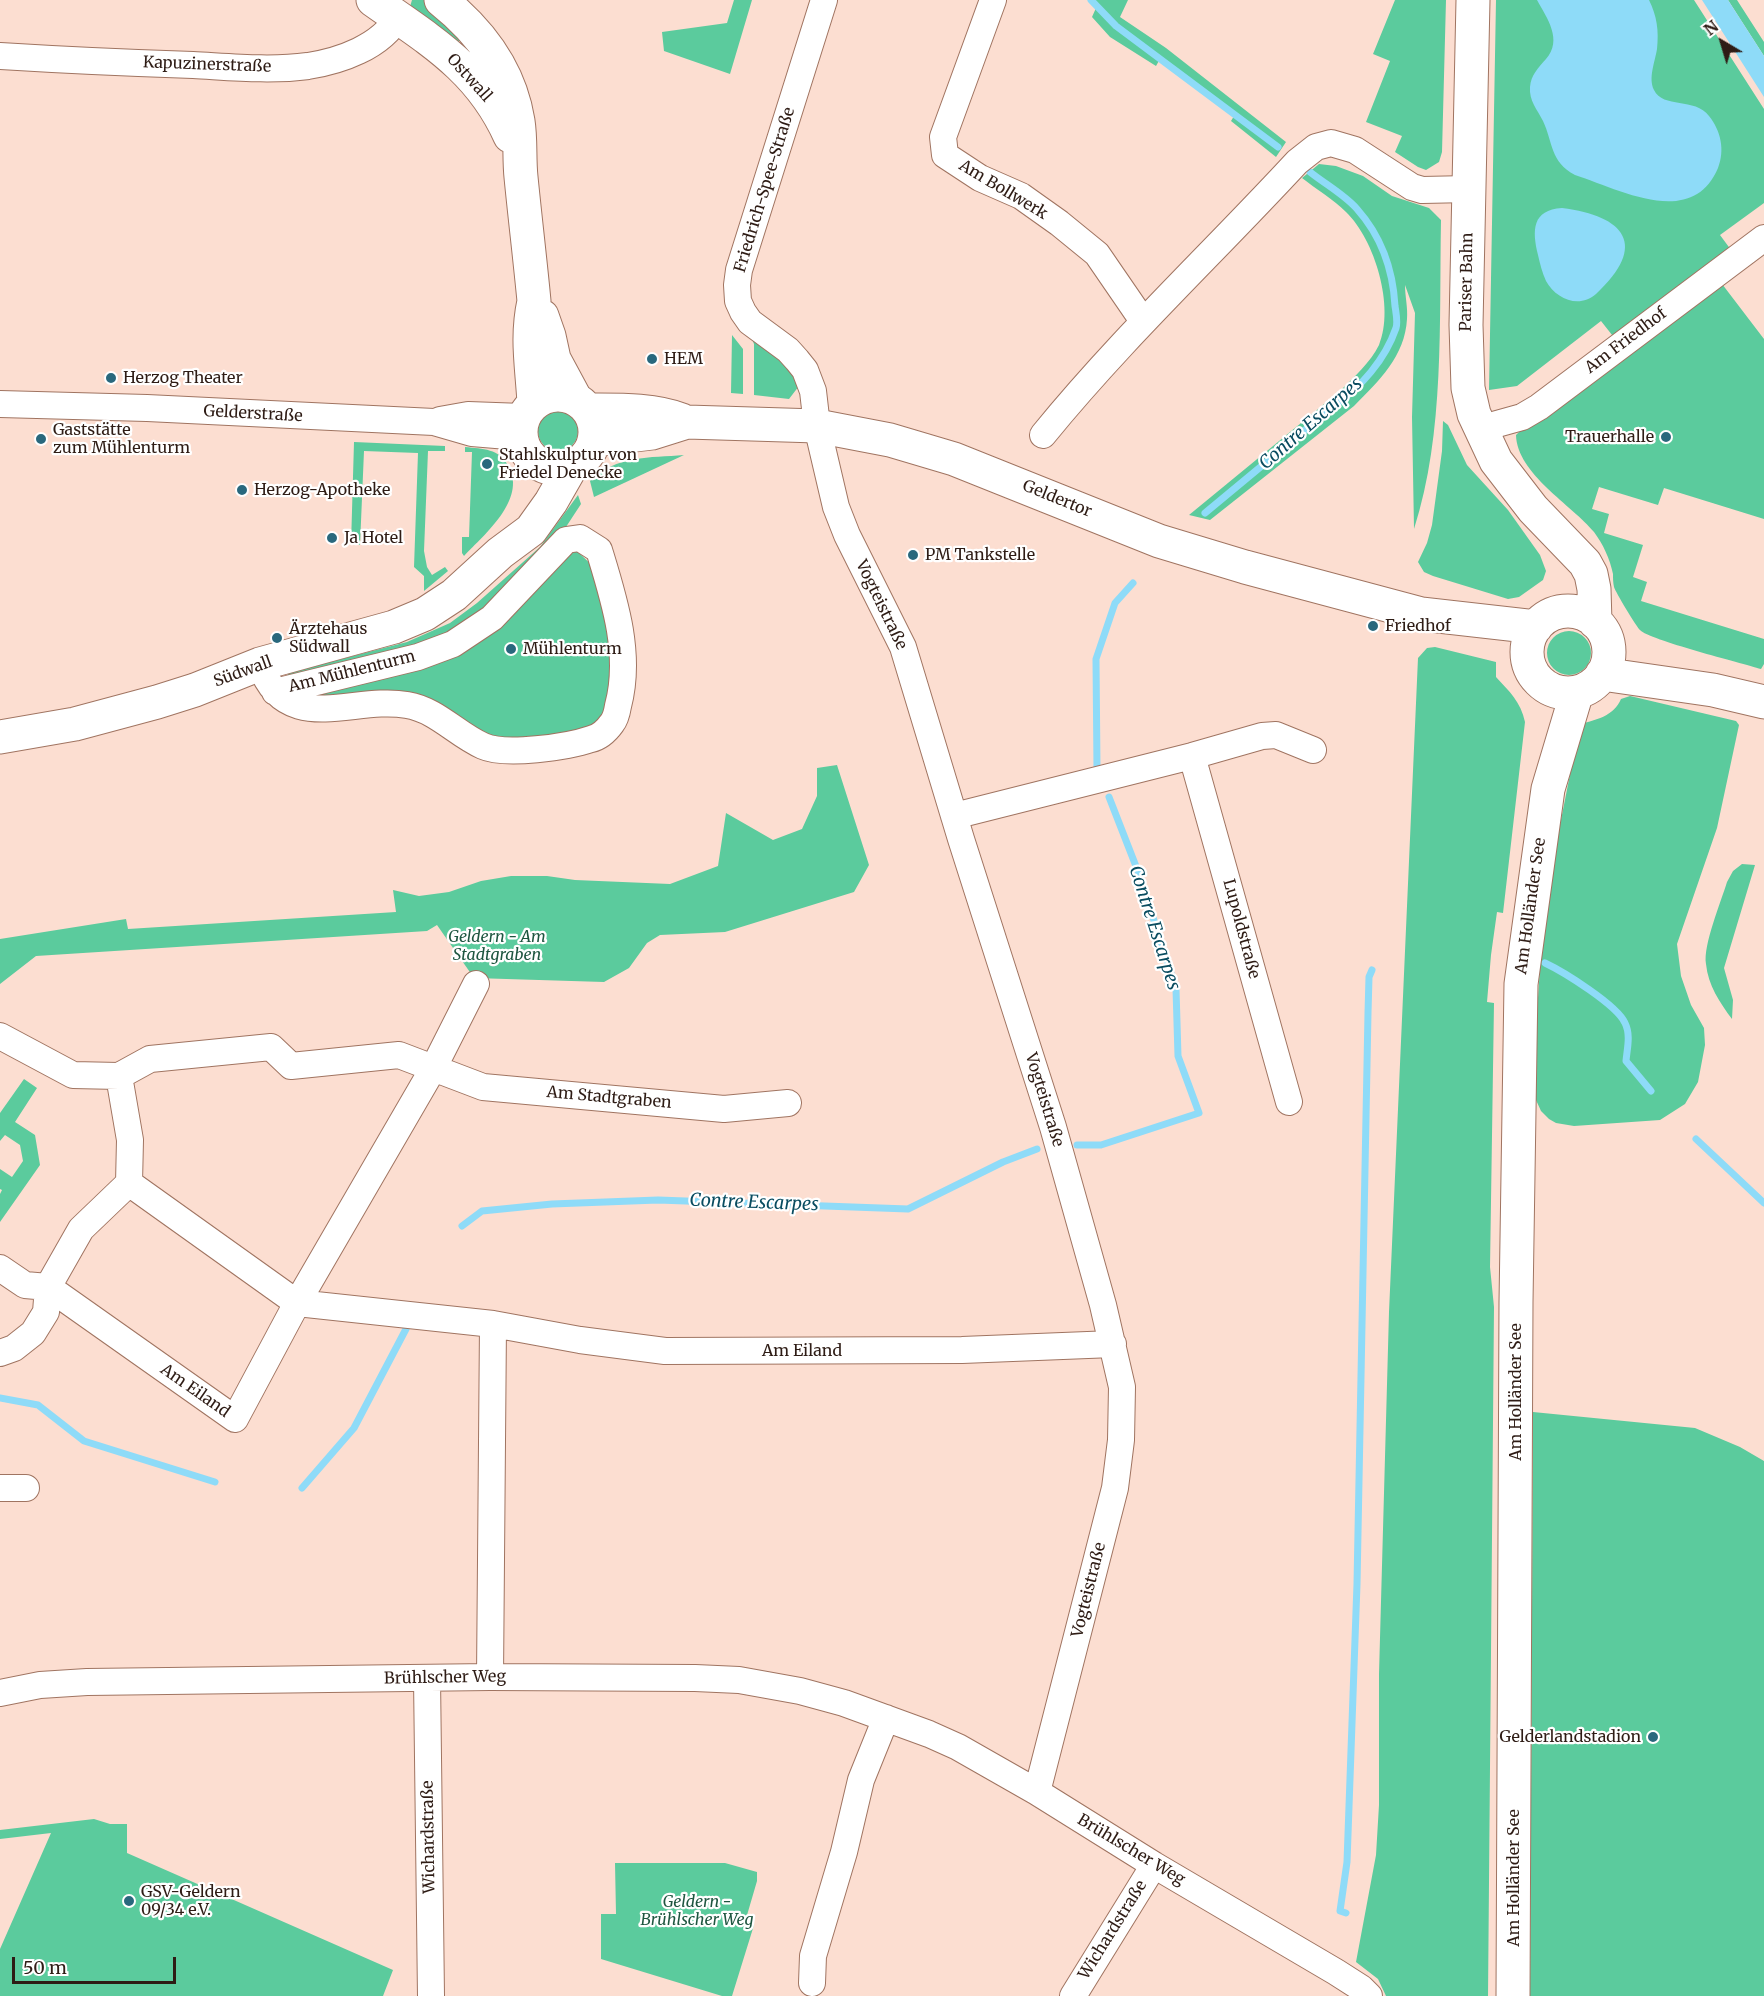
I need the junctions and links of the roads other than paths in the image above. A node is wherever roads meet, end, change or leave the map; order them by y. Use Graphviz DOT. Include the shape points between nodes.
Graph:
graph roads {
  1 [pos="441,0"];
  2 [pos="824,0"];
  3 [pos="993,0"];
  4 [pos="1473,0"];
  5 [pos="392,6"];
  6 [pos="0,56"];
  7 [pos="519,157"];
  8 [pos="1469,189"];
  9 [pos="1764,238"];
  10 [pos="534,301"];
  11 [pos="1143,321"];
  12 [pos="0,404"];
  13 [pos="586,416"];
  14 [pos="818,426"];
  15 [pos="1479,429"];
  16 [pos="528,431"];
  17 [pos="1043,435"];
  18 [pos="570,467"];
  19 [pos="1558,534"];
  20 [pos="500,553"];
  21 [pos="1421,614"];
  22 [pos="1549,620"];
  23 [pos="1528,659"];
  24 [pos="1586,664"];
  25 [pos="268,678"];
  26 [pos="1764,702"];
  27 [pos="0,737"];
  28 [pos="1313,750"];
  29 [pos="1192,756"];
  30 [pos="954,816"];
  31 [pos="476,984"];
  32 [pos="0,1036"];
  33 [pos="434,1067"];
  34 [pos="120,1076"];
  35 [pos="1289,1102"];
  36 [pos="788,1103"];
  37 [pos="129,1183"];
  38 [pos="0,1268"];
  39 [pos="48,1287"];
  40 [pos="297,1303"];
  41 [pos="493,1324"];
  42 [pos="1113,1344"];
  43 [pos="0,1353"];
  44 [pos="0,1488"];
  45 [pos="26,1488"];
  46 [pos="490,1677"];
  47 [pos="427,1678"];
  48 [pos="0,1693"];
  49 [pos="886,1718"];
  50 [pos="1037,1792"];
  51 [pos="1154,1865"];
  52 [pos="812,1983"];
  53 [pos="430,1996"];
  54 [pos="1073,1996"];
  55 [pos="1368,1996"];
  56 [pos="1513,1996"];
  1 -- 7 [label="street, Ostwall" via="471,26 498,63 518,120"];
  2 -- 14 [label="street, Friedrich-Spee-Straße" via="737,285 738,301 750,322 788,350 805,370 813,391"];
  3 -- 11 [label="street, Am Bollwerk" via="943,137 945,155 1021,196 1097,254"];
  4 -- 8 [label="street, Pariser Bahn"];
  5 -- 6 [label="street, Kapuzinerstraße" via="392,28 384,35 327,62 291,68"];
  5 -- 7 [label="street, Ostwall" via="480,86"];
  7 -- 10 [label="street, Ostwall"];
  8 -- 11 [label="street" via="1422,190 1402,182 1355,150 1331,143 1316,147"];
  8 -- 15 [label="street, Pariser Bahn" via="1467,369 1470,401"];
  9 -- 15 [label="street, Am Friedhof" via="1539,408"];
  10 -- 13 [label="street, Ostwall" via="546,326 554,359"];
  10 -- 16 [label="street, Ostwall" via="528,341"];
  11 -- 17 [label="street"];
  12 -- 16 [label="street, Gelderstraße" via="434,422 468,416"];
  13 -- 14 [label="street, Geldertor" via="656,414 687,422"];
  13 -- 16 [label="street" via="563,395 551,395 540,398"];
  13 -- 18 [label="street" via="590,452"];
  14 -- 21 [label="street, Geldertor" via="954,459 1159,541"];
  14 -- 30 [label="street, Vogteistraße" via="836,507 903,647"];
  15 -- 19 [label="street, Pariser Bahn" via="1512,483"];
  16 -- 18 [label="street" via="546,468"];
  16 -- 20 [label="street, Südwall" via="529,495"];
  18 -- 20 [label="street, Südwall" via="540,520"];
  19 -- 22 [label="street, Pariser Bahn" via="1565,548 1568,584"];
  19 -- 24 [label="street, Pariser Bahn" via="1591,574 1594,589"];
  20 -- 25 [label="street, Südwall" via="454,595 425,614"];
  21 -- 22 [label="street, Geldertor"];
  21 -- 23 [label="street, Geldertor"];
  22 -- 23 [label="street, Pariser Bahn" via="1530,637"];
  22 -- 24 [label="street, Geldertor" via="1574,612 1585,615"];
  23 -- 24 [label="street" via="1538,681"];
  24 -- 26 [label="street, Geldertor"];
  24 -- 56 [label="street, Am Holländer See" via="1548,789 1521,984"];
  25 -- 25 [label="street, Am Mühlenturm" via="293,704 313,709 410,705 429,712 484,747 534,749 592,739 614,721 622,690 621,634 599,549 580,538 566,540 492,618 453,644 418,657"];
  25 -- 27 [label="street, Südwall" via="195,690 75,724"];
  28 -- 29 [label="street" via="1276,735"];
  29 -- 30 [label="street"];
  29 -- 35 [label="street, Lupoldstraße"];
  30 -- 42 [label="street, Vogteistraße" via="1053,1126"];
  31 -- 33 [label="street"];
  32 -- 34 [label="street" via="73,1075"];
  33 -- 34 [label="street, Am Stadtgraben" via="399,1055 291,1066 271,1047 150,1059"];
  33 -- 36 [label="street, Am Stadtgraben" via="483,1087 724,1109"];
  33 -- 40 [label="street, Am Eiland"];
  34 -- 37 [label="street" via="130,1140"];
  37 -- 39 [label="street" via="81,1229"];
  37 -- 40 [label="street, Am Eiland"];
  38 -- 39 [label="street" via="25,1285"];
  39 -- 40 [label="street, Am Eiland" via="235,1419"];
  39 -- 43 [label="street" via="46,1312 33,1334 15,1348"];
  40 -- 41 [label="street, Am Eiland"];
  41 -- 42 [label="street, Am Eiland" via="665,1351 962,1350"];
  41 -- 46 [label="street"];
  42 -- 50 [label="street, Vogteistraße" via="1122,1388 1115,1488"];
  44 -- 45 [label="street"];
  46 -- 47 [label="street, Brühlscher Weg"];
  46 -- 49 [label="street, Brühlscher Weg" via="739,1680 800,1691"];
  47 -- 48 [label="street, Brühlscher Weg" via="87,1682"];
  47 -- 53 [label="street, Wichardstraße"];
  49 -- 50 [label="street, Brühlscher Weg" via="958,1747"];
  49 -- 52 [label="street" via="861,1780 815,1948"];
  50 -- 51 [label="street, Brühlscher Weg"];
  51 -- 54 [label="street, Wichardstraße"];
  51 -- 55 [label="street, Brühlscher Weg" via="1336,1972"];
}
